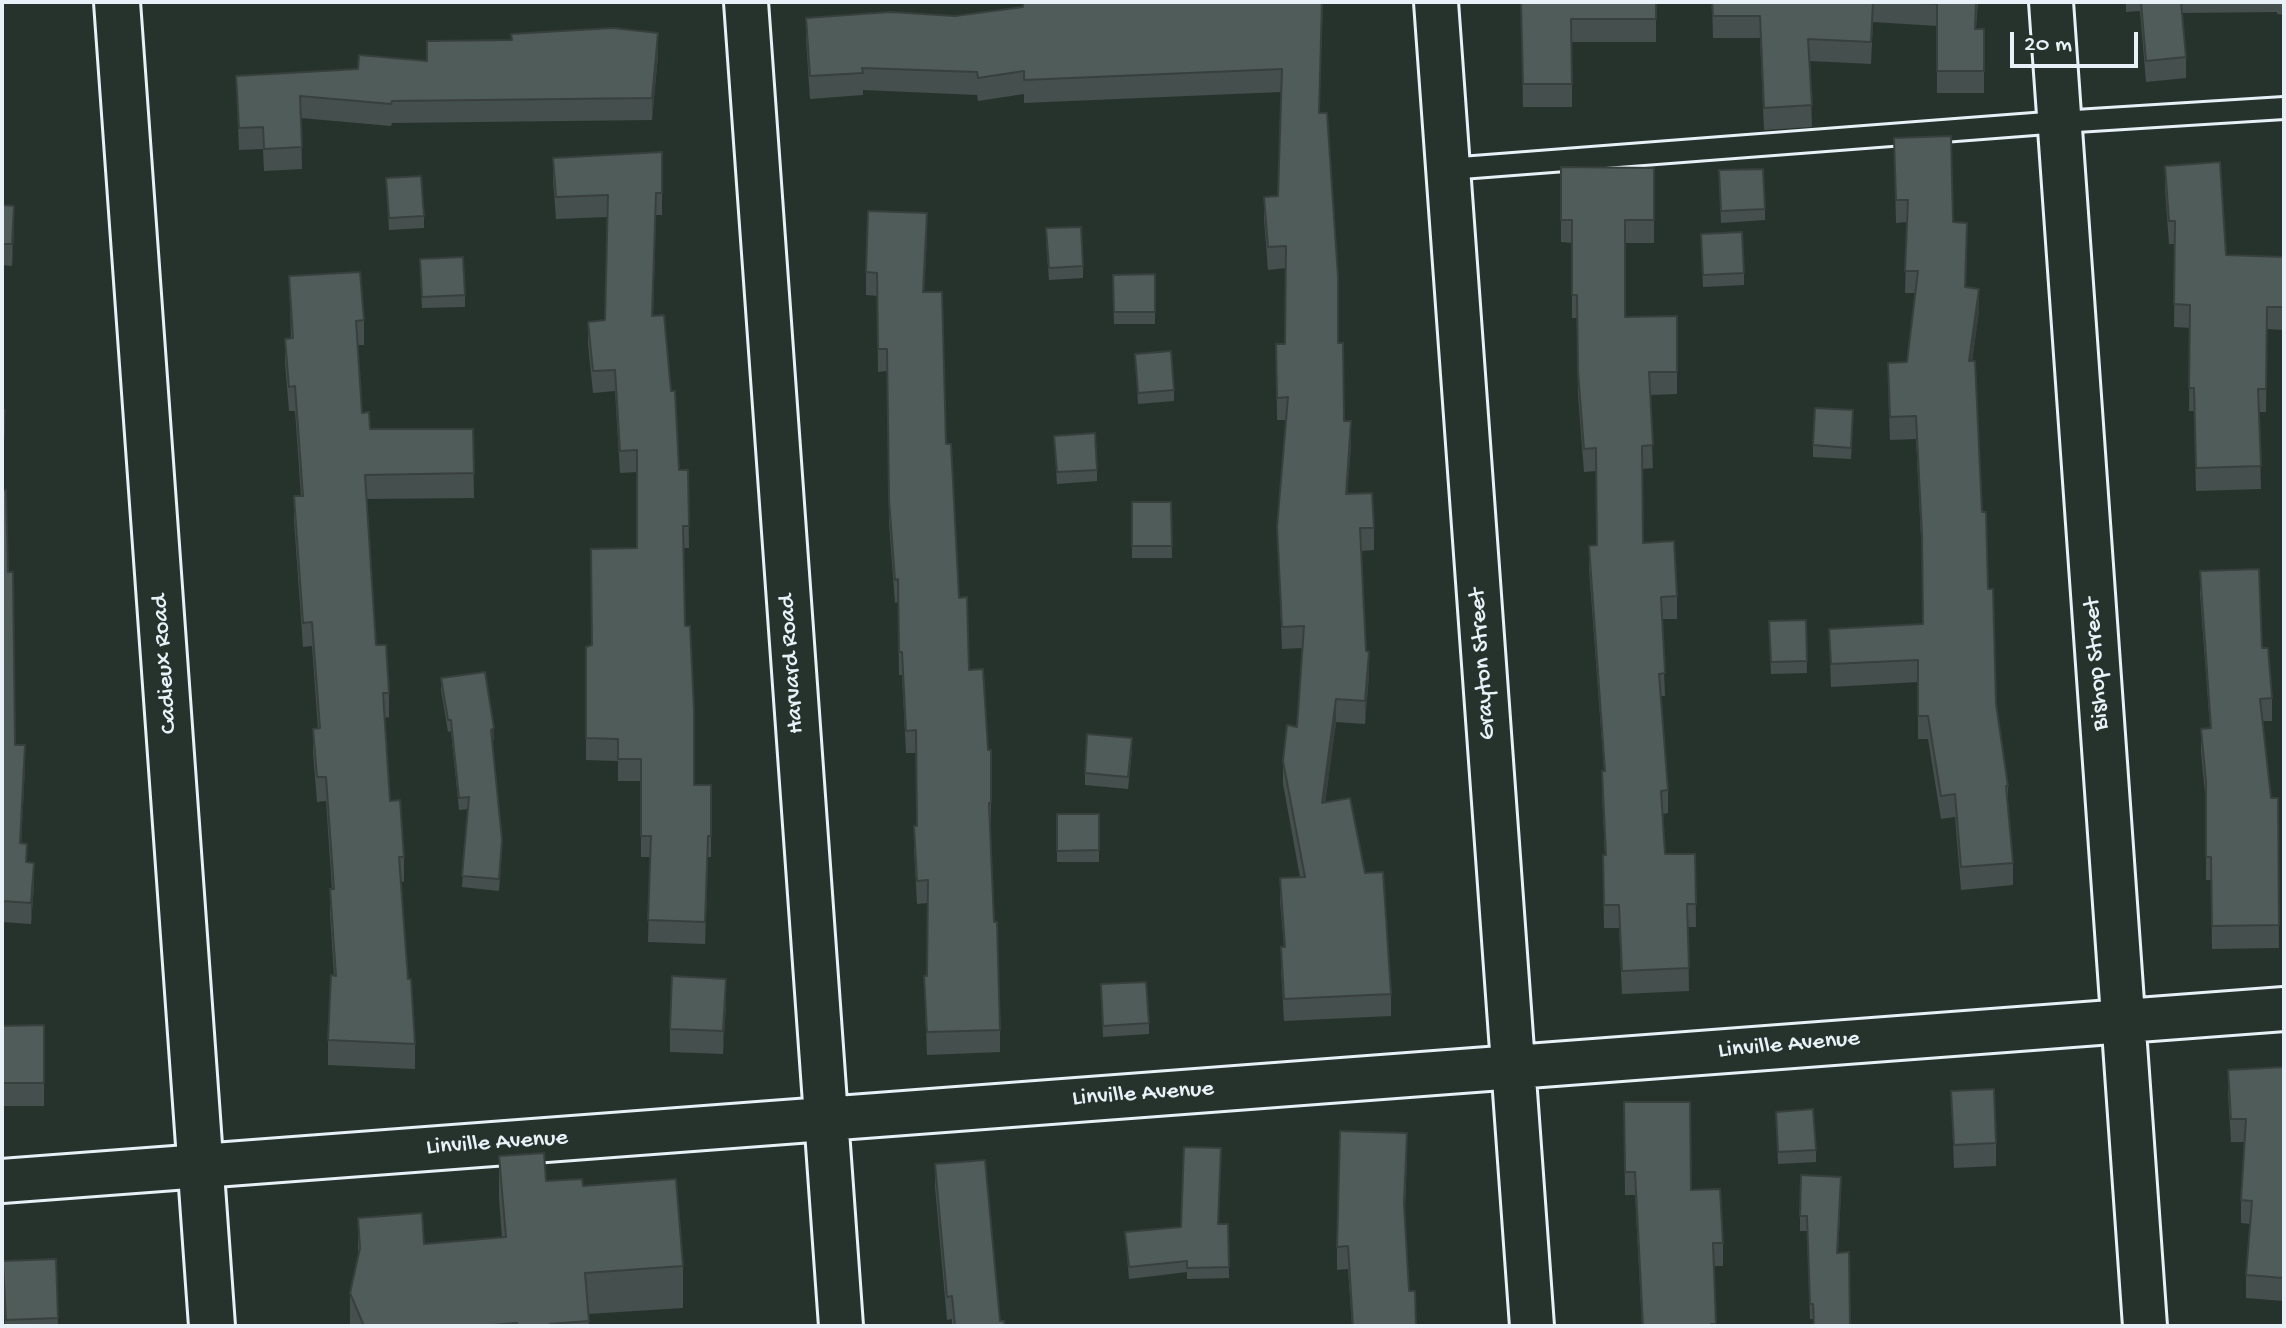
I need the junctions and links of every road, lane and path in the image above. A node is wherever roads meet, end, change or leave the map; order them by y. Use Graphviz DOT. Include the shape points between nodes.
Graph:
graph roads {
  1 [pos="117,2"];
  2 [pos="746,2"];
  3 [pos="1436,2"];
  4 [pos="2051,2"];
  5 [pos="2284,108"];
  6 [pos="2060,122"];
  7 [pos="1448,169"];
  8 [pos="2284,1009"];
  9 [pos="2124,1020"];
  10 [pos="1513,1068"];
  11 [pos="826,1119"];
  12 [pos="201,1167"];
  13 [pos="2,1181"];
  14 [pos="212,1326"];
  15 [pos="841,1326"];
  16 [pos="1532,1326"];
  17 [pos="2145,1326"];
  1 -- 12 [label="street, Cadieux Road"];
  2 -- 11 [label="street, Harvard Road"];
  3 -- 7 [label="street, Grayton Street"];
  4 -- 6 [label="street, Bishop Street"];
  5 -- 6 [label="lane"];
  6 -- 7 [label="lane"];
  6 -- 9 [label="street, Bishop Street"];
  7 -- 10 [label="street, Grayton Street"];
  8 -- 9 [label="street, Linville Avenue"];
  9 -- 10 [label="street, Linville Avenue"];
  9 -- 17 [label="street, Bishop Street"];
  10 -- 11 [label="street, Linville Avenue"];
  10 -- 16 [label="street, Grayton Street"];
  11 -- 12 [label="street, Linville Avenue"];
  11 -- 15 [label="street, Harvard Road"];
  12 -- 13 [label="street, Linville Avenue"];
  12 -- 14 [label="street, Cadieux Road"];
}
